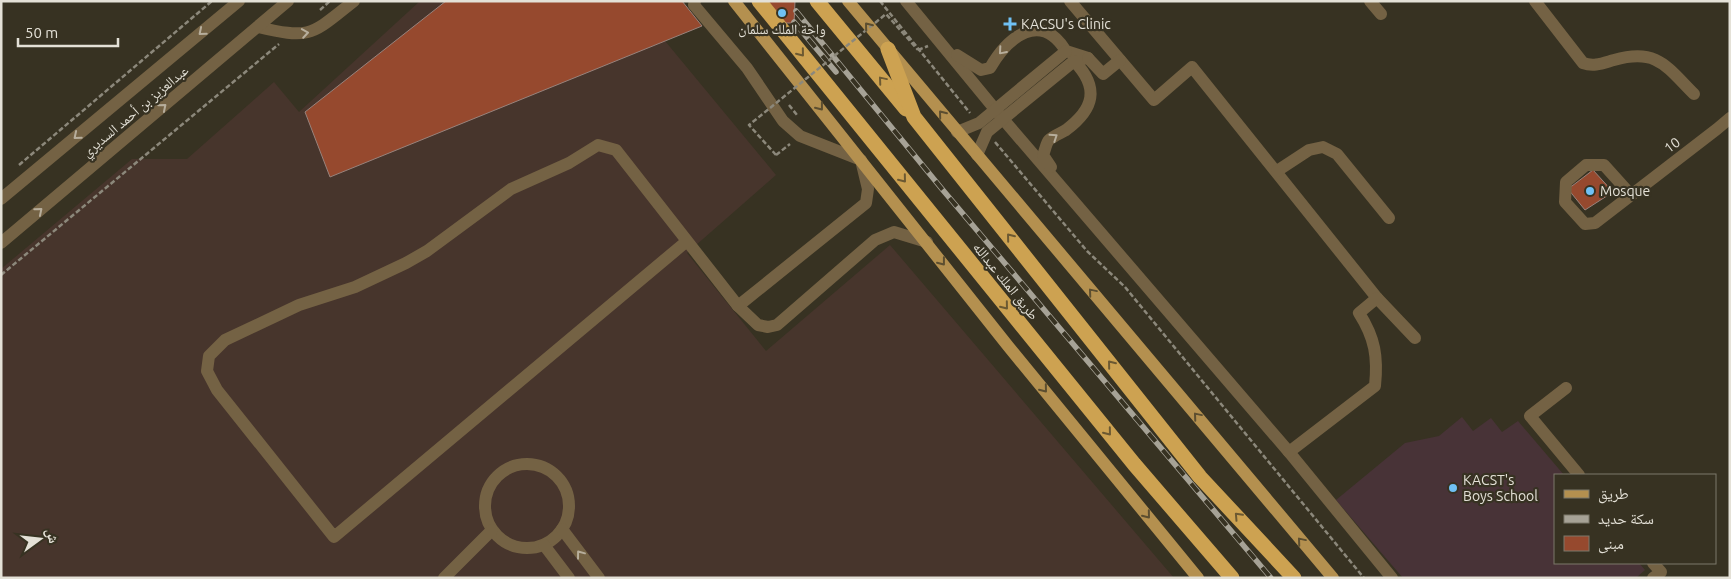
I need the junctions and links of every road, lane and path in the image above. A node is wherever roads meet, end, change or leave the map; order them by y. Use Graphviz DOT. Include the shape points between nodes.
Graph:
graph roads {
  1 [pos="212,1"];
  2 [pos="239,1"];
  3 [pos="288,1"];
  4 [pos="330,1"];
  5 [pos="354,1"];
  6 [pos="695,1"];
  7 [pos="734,1"];
  8 [pos="759,1"];
  9 [pos="817,1"];
  10 [pos="848,1"];
  11 [pos="880,1"];
  12 [pos="906,1"];
  13 [pos="1070,1"];
  14 [pos="1370,1"];
  15 [pos="1535,1"];
  16 [pos="317,12"];
  17 [pos="1381,14"];
  18 [pos="258,27"];
  19 [pos="291,34"];
  20 [pos="939,42"];
  21 [pos="888,49"];
  22 [pos="918,50"];
  23 [pos="1070,56"];
  24 [pos="1120,60"];
  25 [pos="1694,94"];
  26 [pos="999,115"];
  27 [pos="914,118"];
  28 [pos="1730,118"];
  29 [pos="983,128"];
  30 [pos="957,132"];
  31 [pos="800,136"];
  32 [pos="977,156"];
  33 [pos="861,160"];
  34 [pos="16,168"];
  35 [pos="1277,171"];
  36 [pos="1066,193"];
  37 [pos="1631,195"];
  38 [pos="1,199"];
  39 [pos="1389,218"];
  40 [pos="687,241"];
  41 [pos="927,242"];
  42 [pos="1,243"];
  43 [pos="1,275"];
  44 [pos="1377,298"];
  45 [pos="738,306"];
  46 [pos="1415,338"];
  47 [pos="1566,388"];
  48 [pos="1290,452"];
  49 [pos="1578,474"];
  50 [pos="562,529"];
  51 [pos="492,530"];
  52 [pos="544,545"];
  53 [pos="1654,564"];
  54 [pos="444,578"];
  55 [pos="569,578"];
  56 [pos="599,578"];
  57 [pos="1198,578"];
  58 [pos="1232,578"];
  59 [pos="1294,578"];
  60 [pos="1333,578"];
  61 [pos="1364,578"];
  62 [pos="1392,578"];
  63 [pos="1653,578"];
  1 -- 34 [label="path"];
  2 -- 38 [label="street, عبدالعزيز بن أحمد السديري, one-way"];
  3 -- 18 [label="street, عبدالعزيز بن أحمد السديري"];
  4 -- 16 [label="path"];
  19 -- 5 [label="street, one-way" via="317,30"];
  6 -- 31 [label="street" via="694,5"];
  7 -- 33 [label="main road, one-way"];
  8 -- 58 [label="highway, طريق الملك عبدالله, one-way" via="1128,456"];
  27 -- 9 [label="highway, one-way"];
  21 -- 10 [label="main road, one-way"];
  11 -- 22 [label="path"];
  12 -- 20 [label="street"];
  13 -- 24 [label="street"];
  14 -- 17 [label="street"];
  15 -- 25 [label="street" via="1583,63 1594,65 1631,55 1657,58"];
  18 -- 19 [label="street"];
  42 -- 18 [label="street, عبدالعزيز بن أحمد السديري, one-way"];
  19 -- 43 [label="path"];
  23 -- 20 [label="street, one-way" via="1049,32 1037,30 1014,38 990,68 981,70"];
  20 -- 26 [label="street"];
  21 -- 27 [label="highway"];
  30 -- 21 [label="main road, one-way"];
  22 -- 29 [label="path"];
  22 -- 31 [label="path, bridge" via="886,14 749,125 776,155"];
  23 -- 24 [label="street" via="1088,58 1103,74"];
  23 -- 26 [label="street"];
  36 -- 23 [label="street, one-way" via="1043,155 1048,141 1081,118 1090,103 1089,83"];
  24 -- 35 [label="street" via="1154,100 1192,67"];
  26 -- 29 [label="street"];
  26 -- 36 [label="street"];
  59 -- 27 [label="highway, one-way" via="1200,476"];
  28 -- 37 [label="street, 10"];
  29 -- 30 [label="street"];
  29 -- 32 [label="street"];
  29 -- 61 [label="path" via="1087,251 1125,287"];
  30 -- 32 [label="main road"];
  31 -- 33 [label="street"];
  60 -- 32 [label="main road, one-way"];
  33 -- 41 [label="main road"];
  33 -- 45 [label="street" via="868,189 866,203"];
  35 -- 39 [label="street" via="1309,150 1323,147 1337,154"];
  35 -- 44 [label="street"];
  36 -- 48 [label="street"];
  37 -- 37 [label="street, 10" via="1604,164 1586,165 1566,182 1565,202 1585,224 1595,223"];
  40 -- 40 [label="street" via="616,150 598,145 569,163 512,189 406,263 355,287 299,305 225,340 209,356 207,371 217,390 334,537"];
  40 -- 45 [label="street"];
  41 -- 45 [label="street" via="894,232 875,240 778,325 758,325"];
  41 -- 57 [label="main road, one-way"];
  44 -- 46 [label="street"];
  44 -- 48 [label="street" via="1359,314 1368,328 1378,362 1375,386"];
  47 -- 49 [label="street" via="1530,416"];
  48 -- 62 [label="street"];
  50 -- 51 [label="street" via="569,512 565,486 554,472 529,463 516,464 504,470 487,491 486,518"];
  50 -- 52 [label="street"];
  56 -- 50 [label="street, one-way"];
  51 -- 52 [label="street" via="510,544 532,548"];
  51 -- 54 [label="street"];
  52 -- 55 [label="street"];
  53 -- 63 [label="street" via="1661,572"];
}
